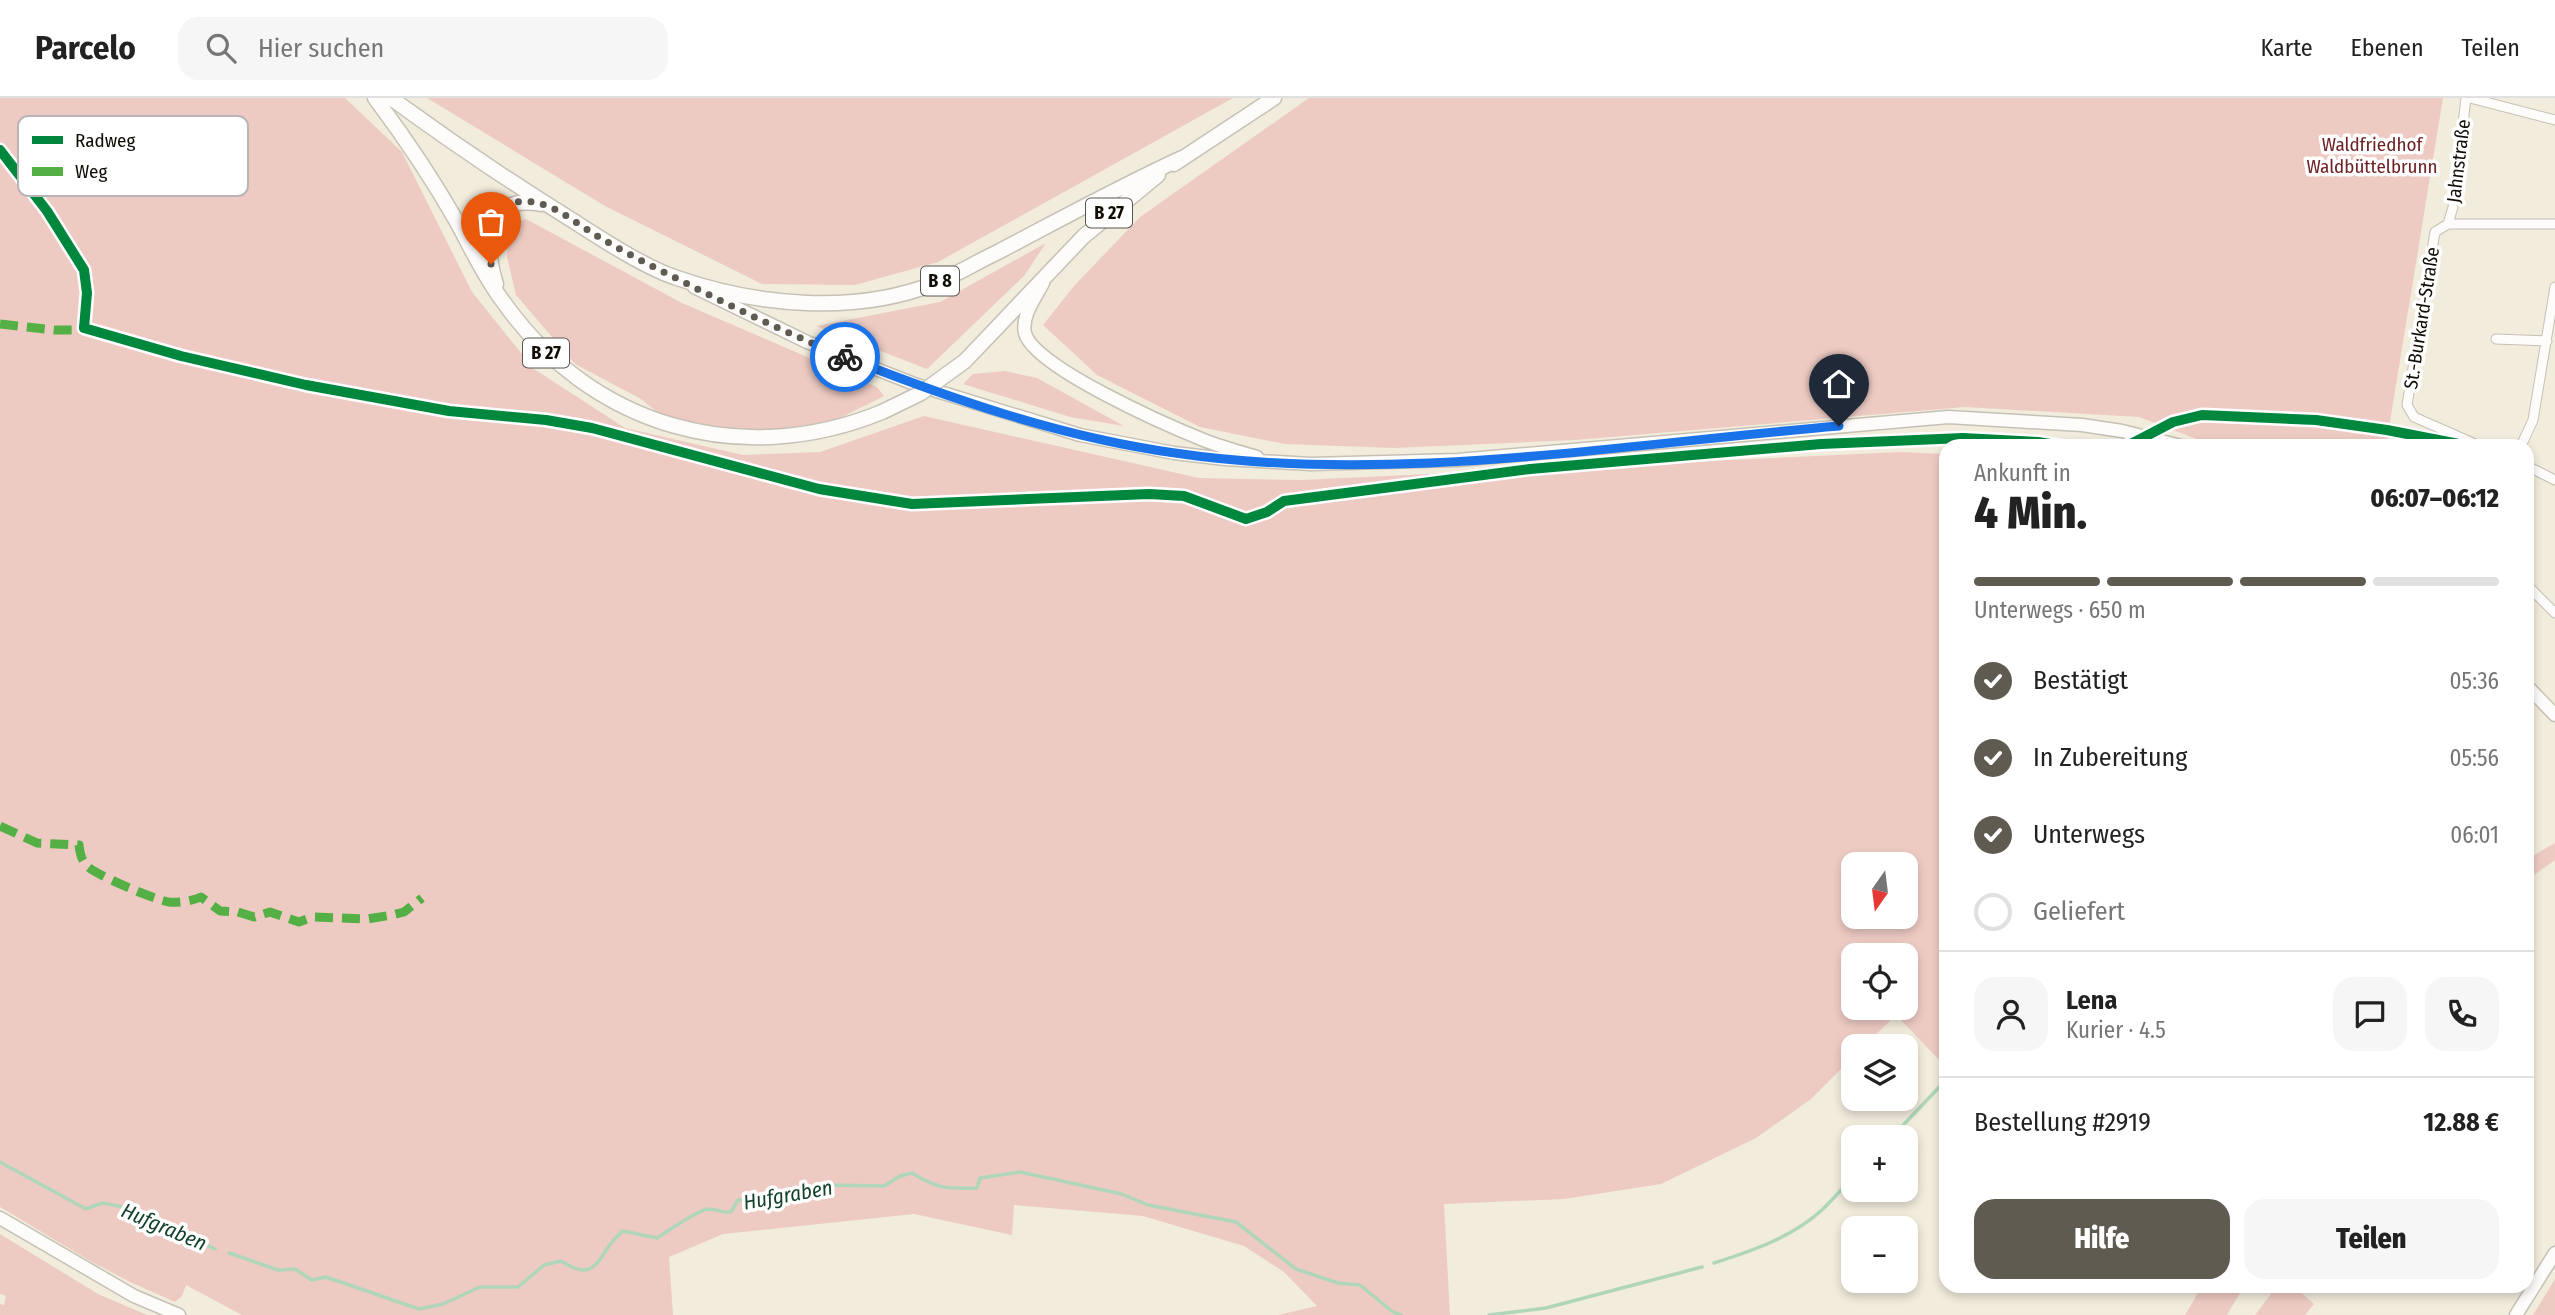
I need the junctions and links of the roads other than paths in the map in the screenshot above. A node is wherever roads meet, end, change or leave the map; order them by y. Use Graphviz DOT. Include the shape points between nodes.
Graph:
graph roads {
  1 [pos="375,98"];
  2 [pos="391,98"];
  3 [pos="1274,98"];
  4 [pos="2468,98"];
  5 [pos="2555,120"];
  6 [pos="1182,158"];
  7 [pos="547,205"];
  8 [pos="2448,224"];
  9 [pos="2555,224"];
  10 [pos="675,278"];
  11 [pos="1046,278"];
  12 [pos="2555,287"];
  13 [pos="502,301"];
  14 [pos="2496,339"];
  15 [pos="2547,341"];
  16 [pos="2159,439"];
  17 [pos="2464,439"];
  18 [pos="2524,439"];
  19 [pos="1273,463"];
  20 [pos="2534,470"];
  21 [pos="2555,480"];
  22 [pos="2534,592"];
  23 [pos="2555,613"];
  24 [pos="2534,693"];
  25 [pos="2555,715"];
  26 [pos="0,1218"];
  27 [pos="2555,1253"];
  28 [pos="2534,1286"];
  29 [pos="2530,1293"];
  30 [pos="179,1315"];
  31 [pos="2516,1315"];
  1 -- 13 [label="main road, B 27" via="413,149"];
  2 -- 7 [label="main road, B 8"];
  3 -- 6 [label="main road, B 27"];
  4 -- 5 [label="street"];
  4 -- 8 [label="street, Jahnstraße"];
  6 -- 10 [label="main road, B 8" via="937,283 896,296 853,303 787,302"];
  6 -- 11 [label="main road, B 27" via="1108,215"];
  7 -- 10 [label="main road, B 8"];
  7 -- 13 [label="main road" via="518,201 499,212 494,222 490,250"];
  8 -- 9 [label="street"];
  8 -- 17 [label="street, St.-Burkard-Straße" via="2435,232 2407,405 2414,417"];
  10 -- 19 [label="main road" via="807,342 1002,412 1080,435 1161,451"];
  11 -- 13 [label="main road, B 27, bridge" via="965,361 921,393 841,427 774,438 721,436 680,428 629,409 575,377 538,346"];
  11 -- 19 [label="main road, B 27" via="1025,321 1024,331 1034,349 1110,397 1208,442"];
  12 -- 15 [label="street"];
  14 -- 15 [label="street"];
  15 -- 18 [label="street" via="2533,419"];
  16 -- 19 [label="main road" via="2082,425 1948,417 1458,460"];
  20 -- 21 [label="street"];
  22 -- 23 [label="street"];
  24 -- 25 [label="main road"];
  26 -- 30 [label="main road" via="134,1296"];
  27 -- 28 [label="main road"];
  29 -- 31 [label="main road"];
}
